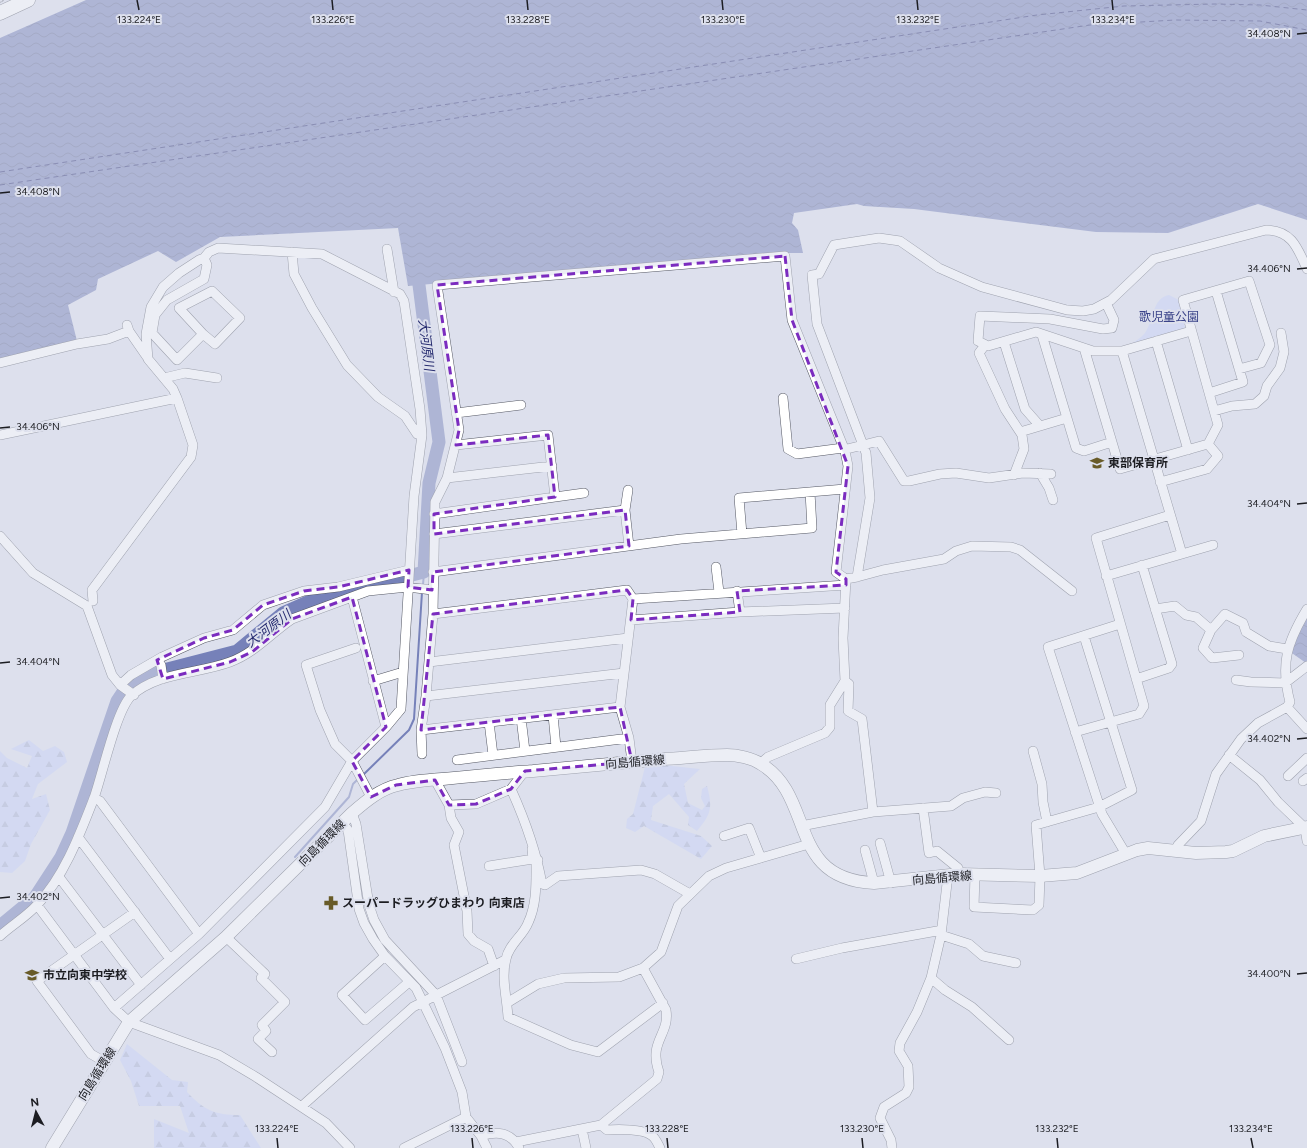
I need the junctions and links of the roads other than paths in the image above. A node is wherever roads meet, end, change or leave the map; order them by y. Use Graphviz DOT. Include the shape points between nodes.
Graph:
graph roads {
  1 [pos="28,0"];
  2 [pos="0,13"];
  3 [pos="387,249"];
  4 [pos="292,252"];
  5 [pos="204,258"];
  6 [pos="1307,269"];
  7 [pos="1216,290"];
  8 [pos="394,292"];
  9 [pos="1106,303"];
  10 [pos="1191,330"];
  11 [pos="1281,333"];
  12 [pos="203,334"];
  13 [pos="1042,334"];
  14 [pos="1156,341"];
  15 [pos="1004,342"];
  16 [pos="985,345"];
  17 [pos="1084,348"];
  18 [pos="1122,351"];
  19 [pos="148,359"];
  20 [pos="0,363"];
  21 [pos="1239,369"];
  22 [pos="164,378"];
  23 [pos="217,378"];
  24 [pos="1209,393"];
  25 [pos="177,398"];
  26 [pos="783,398"];
  27 [pos="521,405"];
  28 [pos="1214,411"];
  29 [pos="456,413"];
  30 [pos="1067,418"];
  31 [pos="1040,426"];
  32 [pos="1020,432"];
  33 [pos="0,435"];
  34 [pos="422,435"];
  35 [pos="1112,442"];
  36 [pos="1208,444"];
  37 [pos="456,445"];
  38 [pos="862,445"];
  39 [pos="845,448"];
  40 [pos="1188,450"];
  41 [pos="1154,460"];
  42 [pos="552,466"];
  43 [pos="1040,473"];
  44 [pos="1051,474"];
  45 [pos="1014,475"];
  46 [pos="447,478"];
  47 [pos="1160,482"];
  48 [pos="845,489"];
  49 [pos="628,490"];
  50 [pos="810,492"];
  51 [pos="584,493"];
  52 [pos="555,497"];
  53 [pos="1053,500"];
  54 [pos="625,510"];
  55 [pos="434,514"];
  56 [pos="1170,515"];
  57 [pos="434,534"];
  58 [pos="742,534"];
  59 [pos="0,536"];
  60 [pos="1213,545"];
  61 [pos="629,546"];
  62 [pos="1182,554"];
  63 [pos="1142,565"];
  64 [pos="716,567"];
  65 [pos="409,570"];
  66 [pos="433,572"];
  67 [pos="1106,576"];
  68 [pos="857,577"];
  69 [pos="366,579"];
  70 [pos="846,582"];
  71 [pos="411,587"];
  72 [pos="432,590"];
  73 [pos="368,591"];
  74 [pos="737,591"];
  75 [pos="1072,591"];
  76 [pos="719,592"];
  77 [pos="352,597"];
  78 [pos="633,599"];
  79 [pos="93,600"];
  80 [pos="845,608"];
  81 [pos="1155,609"];
  82 [pos="1307,609"];
  83 [pos="740,612"];
  84 [pos="433,614"];
  85 [pos="631,620"];
  86 [pos="1120,624"];
  87 [pos="1211,630"];
  88 [pos="1084,636"];
  89 [pos="628,638"];
  90 [pos="356,648"];
  91 [pos="1287,649"];
  92 [pos="1239,655"];
  93 [pos="159,662"];
  94 [pos="429,662"];
  95 [pos="1307,666"];
  96 [pos="403,672"];
  97 [pos="624,673"];
  98 [pos="163,679"];
  99 [pos="1136,679"];
  100 [pos="1236,680"];
  101 [pos="373,681"];
  102 [pos="846,681"];
  103 [pos="1285,682"];
  104 [pos="120,685"];
  105 [pos="131,693"];
  106 [pos="426,696"];
  107 [pos="620,707"];
  108 [pos="1287,707"];
  109 [pos="553,715"];
  110 [pos="521,718"];
  111 [pos="489,722"];
  112 [pos="1110,722"];
  113 [pos="386,727"];
  114 [pos="1307,729"];
  115 [pos="421,730"];
  116 [pos="1075,732"];
  117 [pos="628,738"];
  118 [pos="556,747"];
  119 [pos="525,751"];
  120 [pos="1033,751"];
  121 [pos="422,754"];
  122 [pos="493,755"];
  123 [pos="1229,755"];
  124 [pos="1307,758"];
  125 [pos="457,760"];
  126 [pos="632,762"];
  127 [pos="761,764"];
  128 [pos="354,765"];
  129 [pos="521,772"];
  130 [pos="1288,776"];
  131 [pos="435,780"];
  132 [pos="511,789"];
  133 [pos="369,792"];
  134 [pos="996,793"];
  135 [pos="94,798"];
  136 [pos="449,805"];
  137 [pos="1099,807"];
  138 [pos="923,808"];
  139 [pos="873,812"];
  140 [pos="352,813"];
  141 [pos="1047,822"];
  142 [pos="342,823"];
  143 [pos="801,826"];
  144 [pos="1306,827"];
  145 [pos="724,836"];
  146 [pos="78,837"];
  147 [pos="1307,841"];
  148 [pos="880,843"];
  149 [pos="533,844"];
  150 [pos="808,844"];
  151 [pos="865,850"];
  152 [pos="1175,851"];
  153 [pos="1126,854"];
  154 [pos="761,858"];
  155 [pos="538,860"];
  156 [pos="489,866"];
  157 [pos="954,874"];
  158 [pos="975,874"];
  159 [pos="1040,876"];
  160 [pos="58,877"];
  161 [pos="890,883"];
  162 [pos="874,884"];
  163 [pos="690,894"];
  164 [pos="37,905"];
  165 [pos="134,912"];
  166 [pos="102,934"];
  167 [pos="199,934"];
  168 [pos="941,935"];
  169 [pos="0,936"];
  170 [pos="226,937"];
  171 [pos="75,955"];
  172 [pos="385,956"];
  173 [pos="170,959"];
  174 [pos="796,959"];
  175 [pos="505,960"];
  176 [pos="1016,963"];
  177 [pos="494,966"];
  178 [pos="643,968"];
  179 [pos="931,978"];
  180 [pos="409,982"];
  181 [pos="141,985"];
  182 [pos="436,995"];
  183 [pos="422,1002"];
  184 [pos="507,1002"];
  185 [pos="663,1003"];
  186 [pos="114,1008"];
  187 [pos="129,1022"];
  188 [pos="1009,1040"];
  189 [pos="272,1052"];
  190 [pos="105,1062"];
  191 [pos="462,1062"];
  192 [pos="302,1106"];
  193 [pos="466,1117"];
  194 [pos="601,1125"];
  195 [pos="582,1129"];
  196 [pos="481,1136"];
  197 [pos="518,1145"];
  198 [pos="52,1148"];
  199 [pos="350,1148"];
  200 [pos="404,1148"];
  201 [pos="487,1148"];
  202 [pos="586,1148"];
  203 [pos="660,1148"];
  204 [pos="892,1148"];
  1 -- 2 [label="highway"];
  3 -- 8 [label="street"];
  4 -- 5 [label="street" via="218,248"];
  4 -- 8 [label="street" via="322,254"];
  4 -- 34 [label="street" via="294,274 348,365 378,396 405,416 417,434"];
  5 -- 12 [label="street" via="207,265 204,279 166,300 155,315 152,333 177,360"];
  5 -- 19 [label="street" via="179,273 163,287 151,307 146,334"];
  6 -- 9 [label="street" via="1297,246 1285,234 1276,230 1266,230 1154,259"];
  7 -- 10 [label="street" via="1183,300"];
  7 -- 21 [label="street"];
  7 -- 21 [label="street" via="1249,281 1270,345 1261,363"];
  8 -- 34 [label="street" via="400,294 404,300"];
  9 -- 16 [label="street" via="1114,320 1112,328 1103,329 1050,319 980,316 978,341"];
  9 -- 38 [label="street" via="1083,311 1067,310 982,287 939,268 900,241 879,238 834,245 819,274 812,275 817,324"];
  10 -- 14 [label="street"];
  10 -- 24 [label="street"];
  11 -- 28 [label="street" via="1284,352 1280,368 1267,386 1264,396 1255,404"];
  12 -- 12 [label="street" via="179,308 212,292 240,318 215,344"];
  13 -- 15 [label="street" via="1036,332"];
  13 -- 17 [label="street"];
  13 -- 30 [label="street"];
  14 -- 18 [label="street"];
  14 -- 40 [label="street"];
  15 -- 16 [label="street"];
  15 -- 31 [label="street" via="1025,409"];
  16 -- 32 [label="street" via="979,353 1005,409"];
  17 -- 18 [label="street" via="1094,352"];
  17 -- 35 [label="street"];
  18 -- 41 [label="street"];
  19 -- 20 [label="street" via="128,328 108,339"];
  19 -- 22 [label="street"];
  21 -- 24 [label="street" via="1243,382"];
  22 -- 23 [label="street" via="185,373"];
  22 -- 25 [label="street"];
  24 -- 28 [label="street"];
  25 -- 33 [label="street"];
  25 -- 79 [label="street" via="193,445 191,458 92,590"];
  26 -- 39 [label="street" via="788,449 797,454"];
  27 -- 29 [label="street"];
  28 -- 36 [label="street" via="1218,426"];
  29 -- 37 [label="street" via="459,430"];
  29 -- 39 [label="street" via="437,285 785,256 792,320"];
  30 -- 31 [label="street"];
  30 -- 35 [label="street" via="1076,448 1084,451"];
  31 -- 32 [label="street"];
  32 -- 45 [label="street" via="1024,449"];
  34 -- 65 [label="street" via="414,496"];
  35 -- 41 [label="street" via="1120,469"];
  36 -- 40 [label="street"];
  36 -- 47 [label="street" via="1218,456 1207,469"];
  37 -- 42 [label="street" via="548,435"];
  37 -- 46 [label="street"];
  38 -- 39 [label="street"];
  38 -- 45 [label="street" via="879,441 904,481 909,482 940,474 956,473 989,478"];
  38 -- 68 [label="street" via="870,498"];
  39 -- 48 [label="street" via="848,466"];
  40 -- 41 [label="street"];
  41 -- 47 [label="street"];
  42 -- 46 [label="street"];
  42 -- 52 [label="street"];
  43 -- 44 [label="street"];
  43 -- 45 [label="street"];
  43 -- 53 [label="street"];
  46 -- 55 [label="street" via="435,502"];
  47 -- 56 [label="street"];
  48 -- 50 [label="street"];
  48 -- 70 [label="street" via="836,572"];
  49 -- 54 [label="street"];
  50 -- 58 [label="street" via="812,528"];
  50 -- 58 [label="street" via="739,498"];
  51 -- 52 [label="street"];
  52 -- 55 [label="street"];
  54 -- 57 [label="street"];
  54 -- 61 [label="street"];
  55 -- 57 [label="street"];
  56 -- 62 [label="street"];
  56 -- 67 [label="street" via="1096,538"];
  57 -- 66 [label="street"];
  58 -- 61 [label="street"];
  59 -- 104 [label="street" via="33,573 87,606 112,675"];
  60 -- 62 [label="street"];
  61 -- 66 [label="street"];
  62 -- 63 [label="street"];
  63 -- 67 [label="street"];
  63 -- 81 [label="street"];
  64 -- 76 [label="street"];
  65 -- 69 [label="street"];
  65 -- 71 [label="street"];
  66 -- 72 [label="street"];
  67 -- 86 [label="street"];
  68 -- 70 [label="street"];
  68 -- 75 [label="street" via="944,559 956,551 972,546 1011,546 1020,550"];
  69 -- 73 [label="street"];
  69 -- 93 [label="street" via="338,587 304,591 263,605 233,630 204,638"];
  70 -- 74 [label="street"];
  70 -- 80 [label="street"];
  71 -- 72 [label="street"];
  71 -- 73 [label="street"];
  71 -- 96 [label="street"];
  72 -- 84 [label="street"];
  73 -- 77 [label="street"];
  74 -- 76 [label="street"];
  74 -- 83 [label="street"];
  76 -- 78 [label="street"];
  77 -- 98 [label="street" via="292,619 252,652 230,662"];
  77 -- 101 [label="street"];
  78 -- 84 [label="street" via="627,590"];
  78 -- 85 [label="street"];
  80 -- 83 [label="street"];
  80 -- 102 [label="street" via="843,638"];
  81 -- 87 [label="street" via="1174,606"];
  81 -- 99 [label="street" via="1172,664 1169,668"];
  82 -- 91 [label="street"];
  83 -- 85 [label="street"];
  84 -- 94 [label="street"];
  85 -- 89 [label="street"];
  86 -- 88 [label="street"];
  86 -- 99 [label="street"];
  87 -- 91 [label="street" via="1225,614 1243,623 1246,632 1269,646"];
  87 -- 92 [label="street" via="1203,648 1212,658"];
  88 -- 112 [label="street"];
  88 -- 116 [label="street" via="1048,646"];
  89 -- 94 [label="street"];
  89 -- 97 [label="street"];
  90 -- 128 [label="street" via="306,665 320,710 335,744"];
  91 -- 103 [label="street"];
  93 -- 98 [label="street"];
  93 -- 104 [label="street" via="131,675"];
  94 -- 106 [label="street"];
  95 -- 103 [label="street"];
  96 -- 101 [label="street"];
  96 -- 113 [label="street" via="401,709"];
  97 -- 106 [label="street"];
  97 -- 107 [label="street"];
  98 -- 105 [label="street"];
  99 -- 112 [label="street" via="1144,706 1139,714"];
  100 -- 103 [label="street"];
  101 -- 113 [label="street"];
  102 -- 127 [label="street" via="830,705 830,727 825,733 768,757"];
  102 -- 139 [label="street" via="849,684 848,711 862,719"];
  103 -- 108 [label="street" via="1290,702"];
  104 -- 105 [label="street"];
  105 -- 135 [label="street" via="120,716"];
  106 -- 115 [label="street"];
  107 -- 109 [label="street"];
  107 -- 117 [label="street"];
  108 -- 114 [label="street"];
  108 -- 123 [label="street" via="1258,723"];
  109 -- 110 [label="street"];
  109 -- 118 [label="street"];
  110 -- 111 [label="street"];
  110 -- 119 [label="street"];
  111 -- 115 [label="street"];
  111 -- 122 [label="street"];
  112 -- 116 [label="street"];
  112 -- 137 [label="street" via="1132,790"];
  113 -- 128 [label="street"];
  115 -- 121 [label="street"];
  116 -- 137 [label="street"];
  117 -- 118 [label="street"];
  117 -- 126 [label="street"];
  118 -- 119 [label="street"];
  119 -- 122 [label="street"];
  120 -- 141 [label="street" via="1042,784"];
  122 -- 125 [label="street"];
  123 -- 144 [label="street" via="1260,780 1278,802"];
  123 -- 152 [label="street" via="1216,774 1201,821"];
  124 -- 130 [label="street"];
  126 -- 127 [label="main road, 向島循環線" via="728,754"];
  126 -- 129 [label="main road, 向島循環線"];
  127 -- 143 [label="main road, 向島循環線" via="785,786"];
  128 -- 133 [label="street"];
  128 -- 167 [label="street" via="325,807"];
  129 -- 131 [label="main road, 向島循環線"];
  129 -- 132 [label="street" via="521,776"];
  131 -- 133 [label="main road, 向島循環線" via="396,785"];
  131 -- 136 [label="street"];
  132 -- 136 [label="street" via="476,804"];
  132 -- 149 [label="street"];
  133 -- 140 [label="main road, 向島循環線"];
  134 -- 138 [label="street" via="985,792 963,798 951,806"];
  135 -- 146 [label="street"];
  135 -- 167 [label="street" via="100,802"];
  136 -- 177 [label="street" via="451,818 458,832 454,845 467,911 468,934 488,949"];
  137 -- 141 [label="street"];
  137 -- 153 [label="street"];
  138 -- 139 [label="street"];
  138 -- 157 [label="street" via="929,853 937,851 958,868"];
  139 -- 143 [label="street"];
  140 -- 142 [label="main road, 向島循環線"];
  140 -- 182 [label="street" via="374,920 385,940"];
  141 -- 159 [label="street" via="1036,825"];
  142 -- 170 [label="main road, 向島循環線"];
  142 -- 172 [label="street" via="348,830 359,909 372,940"];
  143 -- 150 [label="main road, 向島循環線"];
  144 -- 147 [label="street"];
  144 -- 152 [label="main road, 向島循環線" via="1264,836 1233,851"];
  145 -- 154 [label="street" via="749,828"];
  146 -- 160 [label="street"];
  146 -- 165 [label="street"];
  148 -- 161 [label="street"];
  149 -- 155 [label="street"];
  149 -- 156 [label="street" via="533,859"];
  150 -- 154 [label="street"];
  150 -- 162 [label="main road, 向島循環線" via="818,859 832,872 860,883"];
  151 -- 162 [label="street"];
  152 -- 153 [label="main road, 向島循環線" via="1148,848"];
  153 -- 159 [label="main road, 向島循環線" via="1077,873"];
  154 -- 163 [label="street" via="709,876"];
  155 -- 163 [label="street" via="542,884 545,885 558,876 641,870 655,874"];
  155 -- 175 [label="street" via="536,896 528,924 510,948"];
  157 -- 158 [label="main road, 向島循環線"];
  157 -- 161 [label="main road, 向島循環線"];
  157 -- 168 [label="street"];
  158 -- 159 [label="main road, 向島循環線"];
  158 -- 159 [label="street" via="974,907 1033,910 1039,905"];
  160 -- 164 [label="street"];
  160 -- 166 [label="street"];
  161 -- 162 [label="main road, 向島循環線"];
  163 -- 178 [label="street" via="678,906 661,952"];
  164 -- 169 [label="street"];
  164 -- 171 [label="street"];
  165 -- 166 [label="street"];
  165 -- 173 [label="street"];
  166 -- 171 [label="street"];
  166 -- 181 [label="street"];
  167 -- 173 [label="street"];
  168 -- 174 [label="street" via="937,931 888,938"];
  168 -- 176 [label="street" via="969,944 983,956"];
  168 -- 179 [label="street"];
  170 -- 187 [label="main road, 向島循環線"];
  170 -- 189 [label="street" via="265,974 262,978 285,1002 262,1025 266,1031 258,1039"];
  171 -- 186 [label="street"];
  171 -- 190 [label="street" via="36,981 91,1054"];
  172 -- 180 [label="street"];
  172 -- 180 [label="street" via="342,995 365,1020"];
  173 -- 181 [label="street"];
  175 -- 177 [label="street"];
  175 -- 184 [label="street"];
  177 -- 182 [label="street"];
  178 -- 184 [label="street" via="619,977 564,978 538,984"];
  178 -- 185 [label="street"];
  179 -- 188 [label="street" via="972,1007"];
  179 -- 204 [label="street" via="900,1043 899,1051 908,1066 909,1087 906,1093 884,1107 880,1118 891,1140"];
  180 -- 183 [label="street" via="416,988"];
  181 -- 186 [label="street"];
  182 -- 183 [label="street"];
  182 -- 191 [label="street"];
  183 -- 192 [label="street" via="413,1007"];
  183 -- 193 [label="street" via="445,1048 462,1092"];
  184 -- 185 [label="street" via="508,1017 571,1045 598,1052"];
  185 -- 194 [label="street" via="668,1018 657,1042 656,1063 660,1072 657,1079"];
  186 -- 187 [label="street"];
  187 -- 190 [label="main road, 向島循環線"];
  187 -- 192 [label="street" via="218,1055"];
  190 -- 198 [label="main road, 向島循環線"];
  192 -- 199 [label="street" via="326,1124"];
  193 -- 196 [label="street"];
  193 -- 200 [label="street"];
  194 -- 195 [label="street"];
  194 -- 203 [label="street" via="607,1130 620,1129 652,1135"];
  195 -- 197 [label="street"];
  195 -- 202 [label="street"];
  196 -- 197 [label="street" via="503,1133 510,1136"];
  196 -- 201 [label="street"];
}
